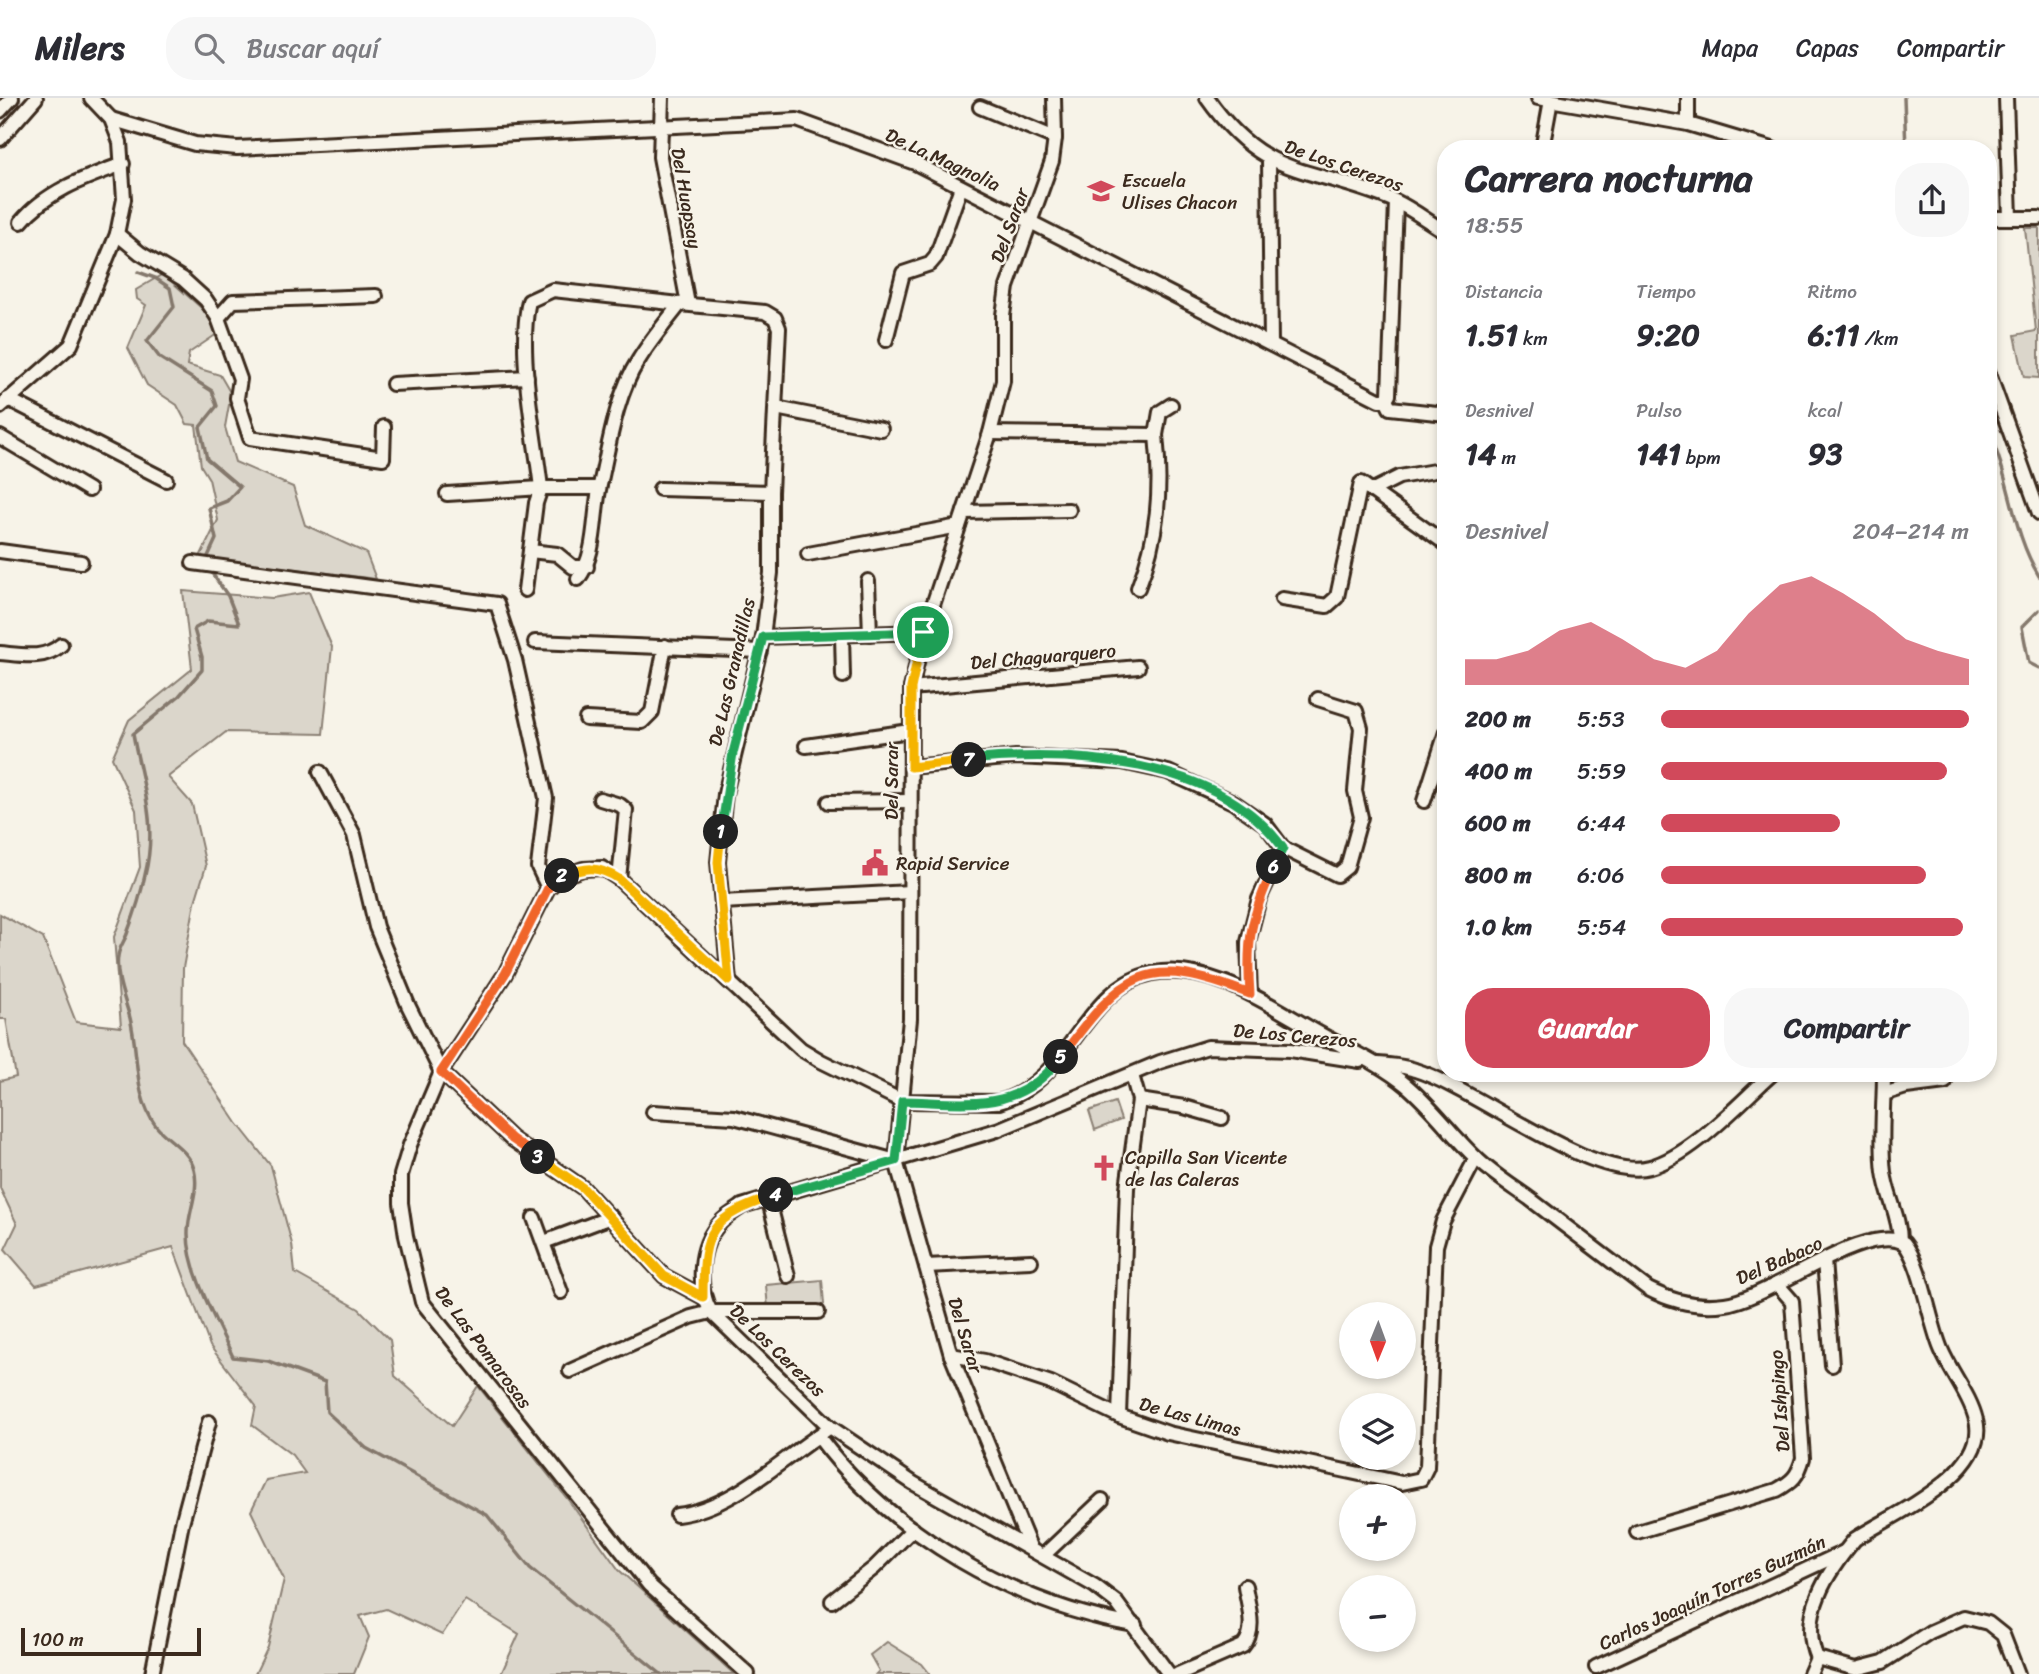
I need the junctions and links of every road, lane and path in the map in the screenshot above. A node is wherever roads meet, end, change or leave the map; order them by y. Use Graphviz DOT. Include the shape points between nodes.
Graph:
graph roads {
  1 [pos="12,98"];
  2 [pos="36,98"];
  3 [pos="91,98"];
  4 [pos="662,98"];
  5 [pos="1054,98"];
  6 [pos="1206,98"];
  7 [pos="1688,98"];
  8 [pos="2006,98"];
  9 [pos="1544,99"];
  10 [pos="1583,101"];
  11 [pos="980,107"];
  12 [pos="0,111"];
  13 [pos="111,119"];
  14 [pos="1688,124"];
  15 [pos="659,127"];
  16 [pos="1055,138"];
  17 [pos="0,139"];
  18 [pos="1542,140"];
  19 [pos="1742,140"];
  20 [pos="1269,160"];
  21 [pos="123,164"];
  22 [pos="961,187"];
  23 [pos="1395,202"];
  24 [pos="1997,218"];
  25 [pos="2010,218"];
  26 [pos="2039,218"];
  27 [pos="21,222"];
  28 [pos="1032,222"];
  29 [pos="1437,227"];
  30 [pos="117,234"];
  31 [pos="376,296"];
  32 [pos="684,304"];
  33 [pos="218,318"];
  34 [pos="886,340"];
  35 [pos="1271,344"];
  36 [pos="527,377"];
  37 [pos="393,384"];
  38 [pos="1997,397"];
  39 [pos="1386,400"];
  40 [pos="4,403"];
  41 [pos="1171,405"];
  42 [pos="776,408"];
  43 [pos="1437,413"];
  44 [pos="384,427"];
  45 [pos="880,429"];
  46 [pos="990,433"];
  47 [pos="1156,435"];
  48 [pos="0,437"];
  49 [pos="1437,471"];
  50 [pos="166,480"];
  51 [pos="1366,487"];
  52 [pos="541,488"];
  53 [pos="599,488"];
  54 [pos="660,489"];
  55 [pos="89,490"];
  56 [pos="771,492"];
  57 [pos="447,494"];
  58 [pos="1069,510"];
  59 [pos="964,512"];
  60 [pos="2039,513"];
  61 [pos="959,526"];
  62 [pos="1437,538"];
  63 [pos="0,551"];
  64 [pos="530,551"];
  65 [pos="808,554"];
  66 [pos="81,562"];
  67 [pos="193,563"];
  68 [pos="587,567"];
  69 [pos="578,579"];
  70 [pos="868,581"];
  71 [pos="1138,588"];
  72 [pos="525,590"];
  73 [pos="1282,599"];
  74 [pos="923,632"];
  75 [pos="870,634"];
  76 [pos="842,635"];
  77 [pos="763,637"];
  78 [pos="535,642"];
  79 [pos="61,645"];
  80 [pos="666,646"];
  81 [pos="760,651"];
  82 [pos="0,653"];
  83 [pos="1138,667"];
  84 [pos="843,676"];
  85 [pos="911,688"];
  86 [pos="1318,699"];
  87 [pos="586,719"];
  88 [pos="910,731"];
  89 [pos="806,746"];
  90 [pos="1437,760"];
  91 [pos="911,767"];
  92 [pos="320,772"];
  93 [pos="600,799"];
  94 [pos="910,801"];
  95 [pos="1424,801"];
  96 [pos="829,802"];
  97 [pos="1283,848"];
  98 [pos="619,879"];
  99 [pos="548,888"];
  100 [pos="910,892"];
  101 [pos="722,902"];
  102 [pos="729,981"];
  103 [pos="1250,994"];
  104 [pos="1373,1063"];
  105 [pos="441,1072"];
  106 [pos="1132,1075"];
  107 [pos="1437,1080"];
  108 [pos="1441,1082"];
  109 [pos="1763,1082"];
  110 [pos="1884,1082"];
  111 [pos="1945,1082"];
  112 [pos="1884,1094"];
  113 [pos="1139,1100"];
  114 [pos="902,1101"];
  115 [pos="653,1112"];
  116 [pos="1222,1118"];
  117 [pos="1476,1158"];
  118 [pos="896,1161"];
  119 [pos="768,1197"];
  120 [pos="611,1217"];
  121 [pos="534,1218"];
  122 [pos="1900,1241"];
  123 [pos="544,1242"];
  124 [pos="1824,1260"];
  125 [pos="1031,1261"];
  126 [pos="926,1265"];
  127 [pos="789,1276"];
  128 [pos="1777,1284"];
  129 [pos="561,1292"];
  130 [pos="703,1297"];
  131 [pos="711,1312"];
  132 [pos="818,1312"];
  133 [pos="951,1355"];
  134 [pos="1832,1365"];
  135 [pos="569,1371"];
  136 [pos="1119,1416"];
  137 [pos="209,1422"];
  138 [pos="830,1427"];
  139 [pos="818,1436"];
  140 [pos="1102,1500"];
  141 [pos="677,1515"];
  142 [pos="913,1530"];
  143 [pos="1637,1532"];
  144 [pos="1030,1547"];
  145 [pos="1844,1552"];
  146 [pos="1044,1555"];
  147 [pos="1245,1586"];
  148 [pos="832,1601"];
  149 [pos="1135,1625"];
  150 [pos="1817,1658"];
  151 [pos="1596,1667"];
  152 [pos="152,1674"];
  153 [pos="748,1674"];
  154 [pos="1169,1674"];
  155 [pos="1178,1674"];
  156 [pos="1810,1674"];
  157 [pos="2018,1674"];
  1 -- 12 [label="street"];
  2 -- 17 [label="street"];
  3 -- 13 [label="street"];
  4 -- 15 [label="street, Del Huapsay"];
  5 -- 16 [label="street, Del Sarar"];
  6 -- 20 [label="street, De Los Cerezos" via="1236,135"];
  7 -- 14 [label="street"];
  8 -- 25 [label="street"];
  9 -- 10 [label="street"];
  9 -- 18 [label="street"];
  10 -- 14 [label="street"];
  11 -- 16 [label="street"];
  13 -- 15 [label="street, De La Magnolia" via="195,144 237,148"];
  13 -- 21 [label="street"];
  14 -- 19 [label="street"];
  15 -- 22 [label="street, De La Magnolia" via="797,120 915,163"];
  15 -- 32 [label="street, Del Huapsay"];
  16 -- 28 [label="street, Del Sarar"];
  20 -- 23 [label="street, De Los Cerezos"];
  20 -- 35 [label="street"];
  21 -- 27 [label="street" via="86,177 32,208"];
  21 -- 30 [label="street" via="124,199"];
  22 -- 28 [label="street, De La Magnolia"];
  22 -- 34 [label="street" via="936,257 930,264 903,273"];
  23 -- 29 [label="street, De Los Cerezos"];
  23 -- 39 [label="street"];
  24 -- 25 [label="street"];
  25 -- 26 [label="street"];
  28 -- 35 [label="street, De La Magnolia"];
  28 -- 46 [label="street, Del Sarar" via="1004,302 1003,381"];
  30 -- 33 [label="street" via="183,279"];
  30 -- 40 [label="street" via="71,345"];
  31 -- 33 [label="street" via="233,301"];
  32 -- 36 [label="street" via="553,290 540,294 529,301 526,314"];
  32 -- 42 [label="street, De Las Granadillas" via="765,312 775,318 779,328"];
  32 -- 53 [label="street" via="637,362"];
  33 -- 44 [label="street" via="240,379 237,398 250,438 383,458"];
  35 -- 39 [label="street, De La Magnolia"];
  36 -- 37 [label="street"];
  36 -- 52 [label="street"];
  38 -- 60 [label="street"];
  39 -- 43 [label="street, De La Magnolia" via="1390,408"];
  40 -- 50 [label="street"];
  41 -- 47 [label="street" via="1160,412"];
  42 -- 45 [label="street"];
  42 -- 56 [label="street, De Las Granadillas"];
  46 -- 47 [label="street"];
  46 -- 59 [label="street, Del Sarar"];
  47 -- 71 [label="street" via="1158,516 1152,553"];
  48 -- 55 [label="street"];
  49 -- 51 [label="street"];
  51 -- 62 [label="street"];
  51 -- 73 [label="street" via="1337,597 1327,606"];
  52 -- 53 [label="street"];
  52 -- 57 [label="street"];
  52 -- 64 [label="street"];
  53 -- 68 [label="street"];
  54 -- 56 [label="street"];
  56 -- 77 [label="street, De Las Granadillas" via="771,573"];
  58 -- 59 [label="street"];
  59 -- 61 [label="street, Del Sarar"];
  61 -- 65 [label="street"];
  61 -- 74 [label="street, Del Sarar"];
  63 -- 66 [label="street"];
  64 -- 68 [label="street" via="557,554 573,567"];
  64 -- 72 [label="street"];
  67 -- 99 [label="street" via="498,604 546,798 538,867"];
  68 -- 69 [label="street"];
  70 -- 75 [label="street"];
  74 -- 75 [label="street"];
  74 -- 85 [label="street, Del Sarar"];
  75 -- 76 [label="street"];
  76 -- 77 [label="street"];
  76 -- 84 [label="street"];
  77 -- 81 [label="street, De Las Granadillas"];
  78 -- 80 [label="street"];
  79 -- 82 [label="street" via="42,655"];
  80 -- 81 [label="street"];
  80 -- 87 [label="street" via="648,719"];
  81 -- 101 [label="street, De Las Granadillas" via="725,794 718,862"];
  83 -- 85 [label="street, Del Chaguarquero"];
  85 -- 88 [label="street, Del Sarar"];
  86 -- 97 [label="street" via="1359,716 1354,792 1361,817 1347,867 1337,875"];
  88 -- 89 [label="street"];
  88 -- 91 [label="street, Del Sarar"];
  90 -- 95 [label="street"];
  91 -- 94 [label="street, Del Sarar"];
  91 -- 97 [label="street" via="1016,757 1145,766 1233,802 1265,824"];
  92 -- 105 [label="street" via="354,835 376,927"];
  93 -- 98 [label="street" via="626,810"];
  94 -- 96 [label="street"];
  94 -- 100 [label="street, Del Sarar"];
  97 -- 103 [label="street" via="1259,899 1248,942"];
  98 -- 99 [label="street" via="602,868 583,869"];
  98 -- 102 [label="street"];
  99 -- 105 [label="street, De Las Pomarosas" via="505,974"];
  100 -- 101 [label="street"];
  100 -- 114 [label="street, Del Sarar" via="910,1019"];
  101 -- 102 [label="street, De Las Granadillas"];
  102 -- 114 [label="street" via="801,1049"];
  103 -- 104 [label="street, Del Babaco"];
  103 -- 114 [label="street, Del Babaco" via="1178,971 1133,980 1100,1005 1051,1071 1014,1098 999,1102"];
  104 -- 106 [label="street, De Los Cerezos" via="1290,1050 1208,1047"];
  104 -- 107 [label="street, De Los Cerezos"];
  104 -- 117 [label="street, Del Babaco" via="1404,1083"];
  105 -- 120 [label="street" via="512,1139 583,1188"];
  105 -- 153 [label="street, De Las Pomarosas" via="401,1175 406,1236 422,1302 649,1585"];
  106 -- 113 [label="street"];
  106 -- 118 [label="street, De Los Cerezos" via="999,1129"];
  108 -- 109 [label="street, De Los Cerezos" via="1592,1160 1625,1169 1649,1168 1669,1159"];
  110 -- 112 [label="street"];
  111 -- 112 [label="street"];
  112 -- 122 [label="street" via="1883,1169"];
  113 -- 116 [label="street"];
  113 -- 136 [label="street" via="1127,1188"];
  114 -- 118 [label="street, Del Sarar"];
  115 -- 118 [label="street" via="734,1118"];
  117 -- 128 [label="street, Del Babaco" via="1648,1289 1674,1302 1728,1303"];
  117 -- 136 [label="street, De Las Limas" via="1443,1221 1436,1246 1425,1475 1421,1479 1402,1483 1236,1449"];
  118 -- 119 [label="street, De Los Cerezos"];
  118 -- 126 [label="street, Del Sarar"];
  119 -- 127 [label="street"];
  119 -- 130 [label="street, De Los Cerezos" via="742,1206 711,1234 703,1254"];
  120 -- 123 [label="street"];
  120 -- 130 [label="street" via="664,1276"];
  121 -- 123 [label="street"];
  122 -- 124 [label="street, Del Babaco" via="1880,1239"];
  122 -- 145 [label="street" via="1908,1248 1941,1349 1976,1418 1978,1432 1971,1457 1952,1478 1855,1539"];
  123 -- 129 [label="street"];
  124 -- 128 [label="street, Del Babaco"];
  124 -- 134 [label="street"];
  125 -- 126 [label="street"];
  126 -- 133 [label="street, Del Sarar"];
  128 -- 143 [label="street, Del Ishpingo" via="1792,1301 1803,1458 1799,1473 1777,1490"];
  130 -- 131 [label="street, De Los Cerezos"];
  131 -- 132 [label="street"];
  131 -- 135 [label="street"];
  131 -- 138 [label="street, De Los Cerezos"];
  133 -- 136 [label="street, De Las Limas" via="1051,1383"];
  133 -- 144 [label="street, Del Sarar"];
  137 -- 152 [label="street" via="182,1523"];
  138 -- 139 [label="street"];
  138 -- 144 [label="street, De Los Cerezos" via="913,1483"];
  139 -- 141 [label="street" via="716,1504"];
  139 -- 142 [label="street" via="852,1479"];
  140 -- 146 [label="street"];
  142 -- 148 [label="street"];
  142 -- 149 [label="street" via="1010,1588 1065,1609"];
  144 -- 146 [label="street, De Los Cerezos"];
  145 -- 150 [label="street" via="1815,1606 1809,1641"];
  145 -- 151 [label="street, Carlos Joaquín Torres Guzmán"];
  146 -- 149 [label="street, De Los Cerezos" via="1096,1586"];
  147 -- 155 [label="street" via="1249,1639 1243,1646"];
  149 -- 154 [label="street, De Los Cerezos"];
  150 -- 156 [label="street"];
  150 -- 157 [label="street" via="1856,1669 1883,1662 1964,1617 1988,1623 2003,1634"];
}
